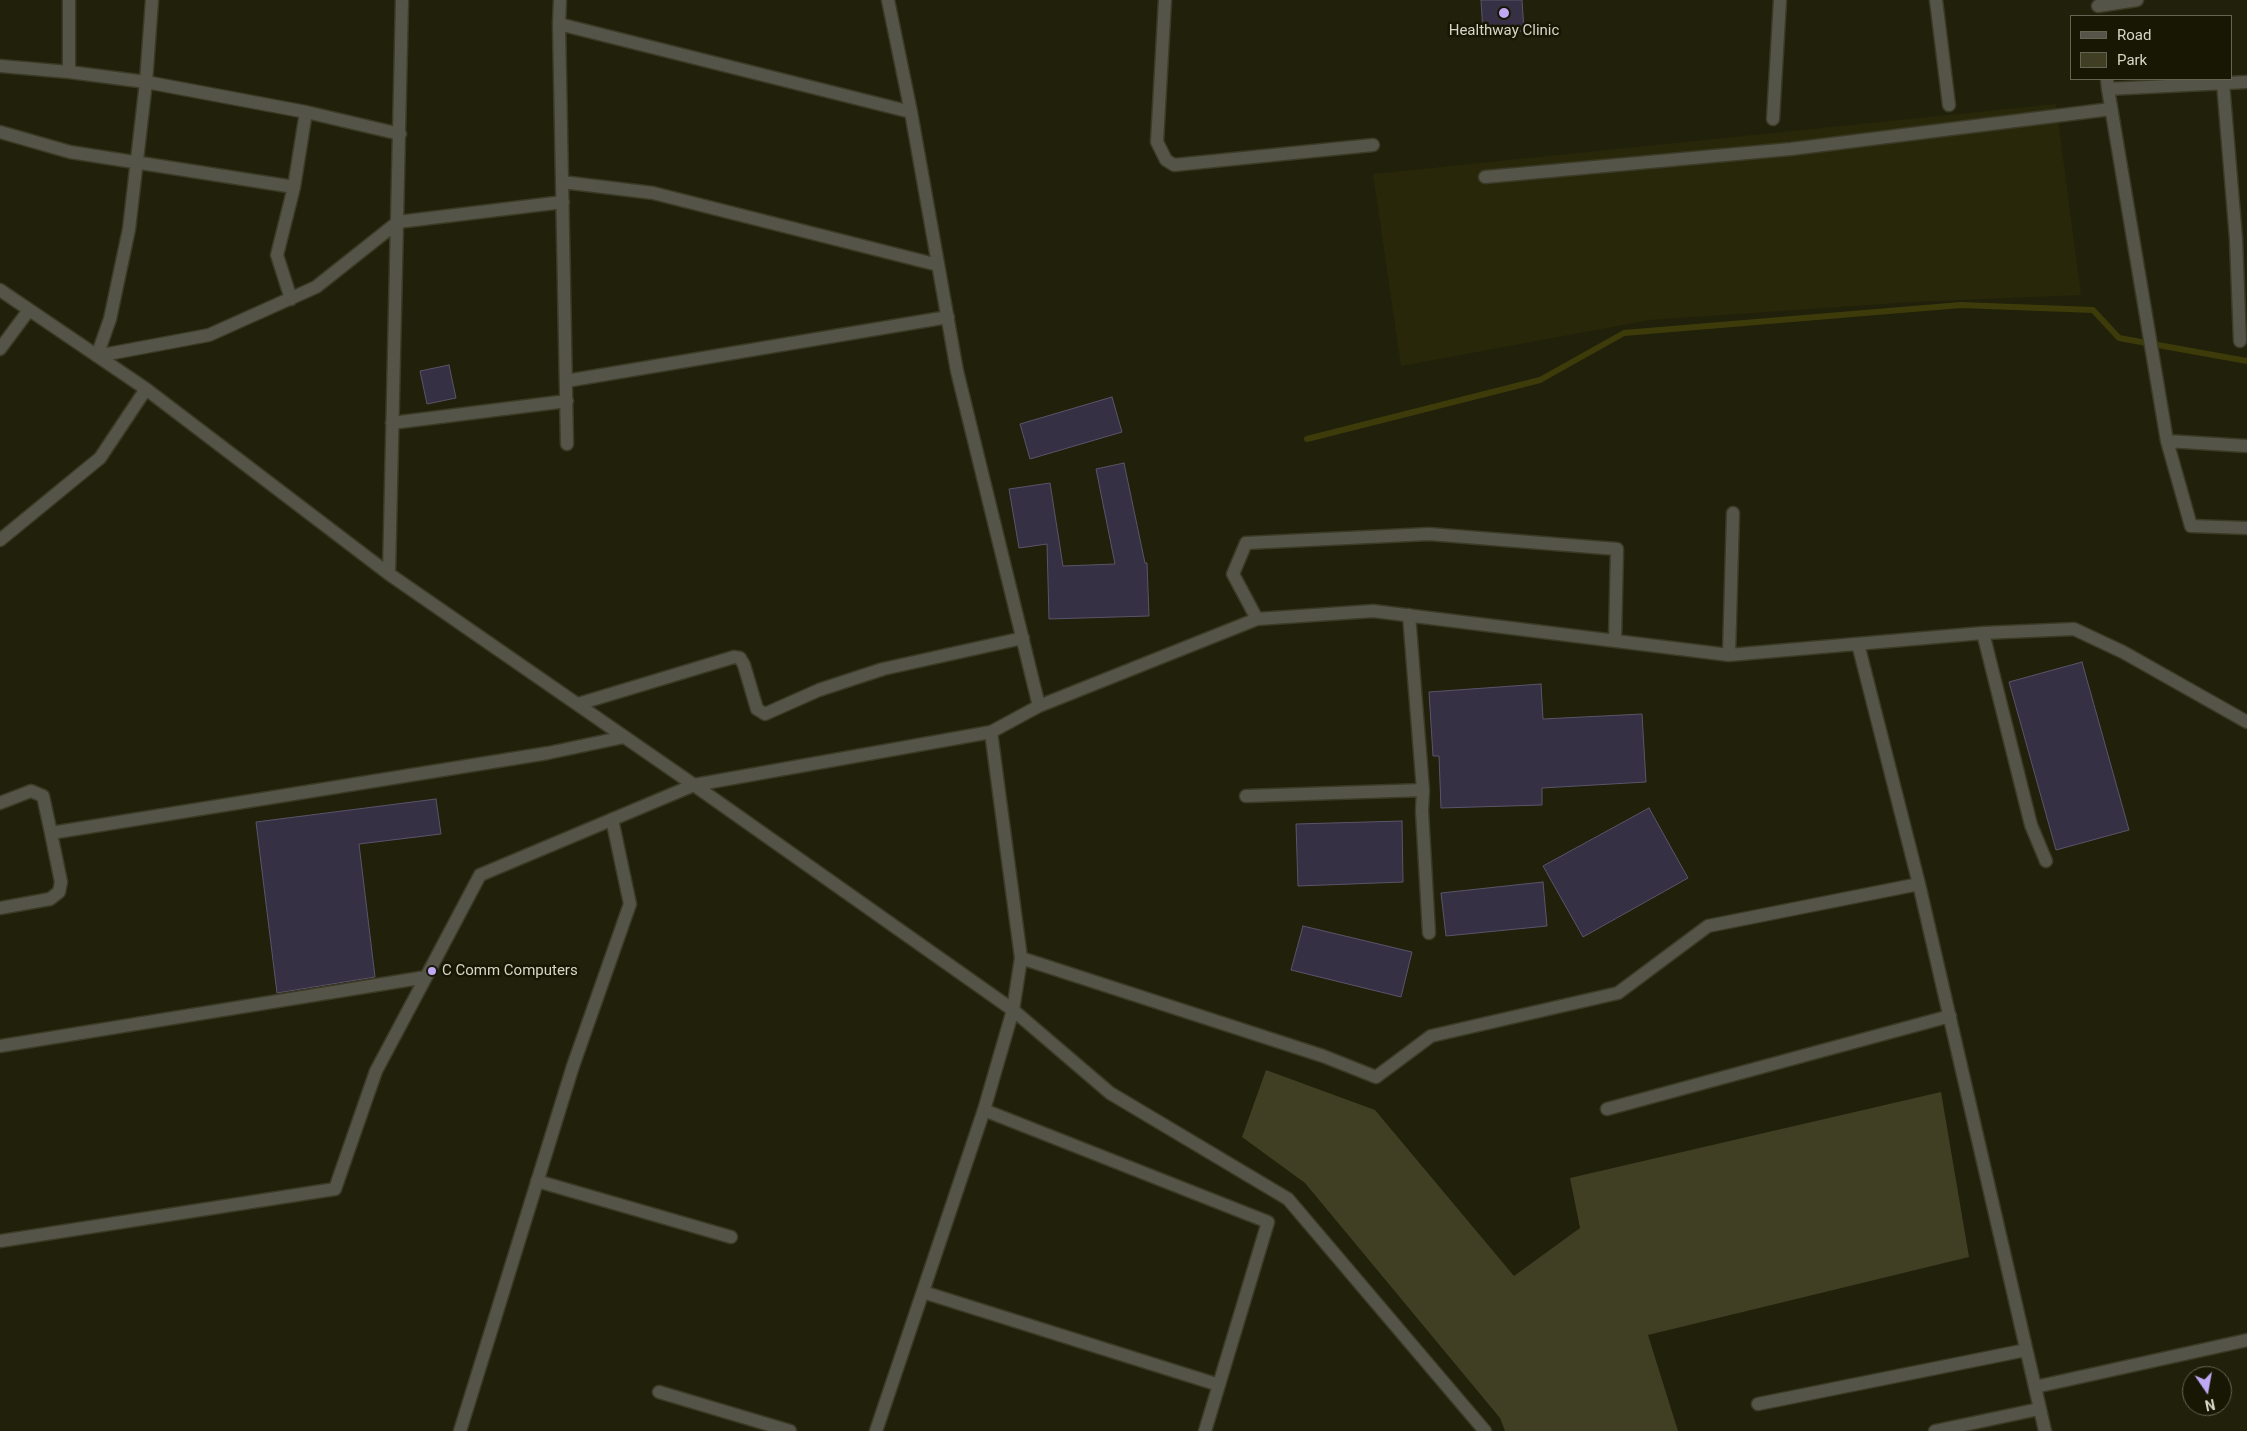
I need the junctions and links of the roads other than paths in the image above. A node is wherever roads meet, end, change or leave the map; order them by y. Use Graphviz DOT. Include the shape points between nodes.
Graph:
graph roads {
  1 [pos="69,0"];
  2 [pos="152,0"];
  3 [pos="402,0"];
  4 [pos="560,0"];
  5 [pos="888,0"];
  6 [pos="1165,0"];
  7 [pos="1780,0"];
  8 [pos="1936,0"];
  9 [pos="2137,0"];
  10 [pos="2098,8"];
  11 [pos="559,24"];
  12 [pos="0,66"];
  13 [pos="69,72"];
  14 [pos="146,82"];
  15 [pos="2247,82"];
  16 [pos="2107,84"];
  17 [pos="2223,84"];
  18 [pos="1949,105"];
  19 [pos="2111,109"];
  20 [pos="306,112"];
  21 [pos="910,112"];
  22 [pos="1773,119"];
  23 [pos="0,132"];
  24 [pos="400,134"];
  25 [pos="1374,145"];
  26 [pos="136,162"];
  27 [pos="1485,177"];
  28 [pos="562,182"];
  29 [pos="294,187"];
  30 [pos="563,202"];
  31 [pos="398,222"];
  32 [pos="938,265"];
  33 [pos="0,290"];
  34 [pos="291,299"];
  35 [pos="29,310"];
  36 [pos="948,317"];
  37 [pos="2240,341"];
  38 [pos="0,349"];
  39 [pos="97,356"];
  40 [pos="566,381"];
  41 [pos="146,389"];
  42 [pos="567,401"];
  43 [pos="392,423"];
  44 [pos="2167,441"];
  45 [pos="568,444"];
  46 [pos="2247,446"];
  47 [pos="1733,514"];
  48 [pos="2247,528"];
  49 [pos="0,540"];
  50 [pos="389,574"];
  51 [pos="1409,615"];
  52 [pos="1257,619"];
  53 [pos="1983,633"];
  54 [pos="1022,638"];
  55 [pos="1615,641"];
  56 [pos="1858,644"];
  57 [pos="1728,655"];
  58 [pos="578,704"];
  59 [pos="1039,706"];
  60 [pos="2247,722"];
  61 [pos="991,732"];
  62 [pos="624,737"];
  63 [pos="694,785"];
  64 [pos="1423,790"];
  65 [pos="1246,796"];
  66 [pos="0,803"];
  67 [pos="612,819"];
  68 [pos="51,833"];
  69 [pos="2046,861"];
  70 [pos="1919,884"];
  71 [pos="0,908"];
  72 [pos="1429,933"];
  73 [pos="1021,958"];
  74 [pos="426,977"];
  75 [pos="1013,1010"];
  76 [pos="1950,1016"];
  77 [pos="0,1046"];
  78 [pos="984,1110"];
  79 [pos="1607,1110"];
  80 [pos="537,1181"];
  81 [pos="731,1237"];
  82 [pos="0,1241"];
  83 [pos="923,1292"];
  84 [pos="2247,1340"];
  85 [pos="2026,1350"];
  86 [pos="1219,1385"];
  87 [pos="2034,1387"];
  88 [pos="659,1392"];
  89 [pos="1758,1404"];
  90 [pos="2040,1409"];
  91 [pos="460,1431"];
  92 [pos="790,1431"];
  93 [pos="876,1431"];
  94 [pos="1205,1431"];
  95 [pos="1485,1431"];
  96 [pos="1935,1431"];
  97 [pos="2045,1431"];
  1 -- 13 [label="street"];
  2 -- 14 [label="street"];
  3 -- 24 [label="street"];
  4 -- 11 [label="street"];
  5 -- 21 [label="street"];
  6 -- 25 [label="street" via="1157,142 1166,160 1174,165"];
  7 -- 22 [label="street"];
  8 -- 18 [label="street"];
  9 -- 10 [label="street"];
  11 -- 21 [label="street"];
  11 -- 28 [label="street"];
  12 -- 13 [label="street"];
  13 -- 14 [label="street"];
  14 -- 20 [label="street"];
  14 -- 26 [label="street"];
  15 -- 17 [label="street"];
  16 -- 17 [label="street"];
  16 -- 19 [label="street"];
  17 -- 37 [label="street" via="2236,239"];
  19 -- 27 [label="street" via="1791,149"];
  19 -- 44 [label="street"];
  20 -- 24 [label="street"];
  20 -- 29 [label="street"];
  21 -- 32 [label="street"];
  23 -- 26 [label="street" via="70,152"];
  24 -- 31 [label="street"];
  26 -- 29 [label="street"];
  26 -- 39 [label="street" via="129,229 110,319"];
  28 -- 30 [label="street"];
  28 -- 32 [label="street" via="653,193"];
  29 -- 34 [label="street" via="277,256"];
  30 -- 31 [label="street"];
  30 -- 40 [label="street"];
  31 -- 34 [label="street" via="316,287"];
  31 -- 43 [label="street"];
  32 -- 36 [label="street"];
  33 -- 35 [label="street"];
  34 -- 39 [label="street" via="210,335"];
  35 -- 38 [label="street"];
  35 -- 39 [label="street"];
  36 -- 40 [label="street"];
  36 -- 54 [label="street" via="957,372"];
  39 -- 41 [label="street"];
  40 -- 42 [label="street"];
  41 -- 49 [label="street" via="100,458"];
  41 -- 50 [label="street"];
  42 -- 43 [label="street"];
  42 -- 45 [label="street"];
  43 -- 50 [label="street"];
  44 -- 46 [label="street"];
  44 -- 48 [label="street" via="2191,526"];
  47 -- 57 [label="street"];
  50 -- 58 [label="street"];
  51 -- 52 [label="street" via="1373,611"];
  51 -- 55 [label="street"];
  51 -- 64 [label="street"];
  52 -- 55 [label="street" via="1233,574 1246,543 1429,534 1616,549"];
  52 -- 59 [label="street"];
  53 -- 56 [label="street"];
  53 -- 60 [label="street" via="2074,629 2124,652"];
  53 -- 69 [label="street" via="2031,825"];
  54 -- 58 [label="street" via="883,669 820,690 765,714 757,709 744,665 740,658 734,657"];
  54 -- 59 [label="street"];
  55 -- 57 [label="street"];
  56 -- 57 [label="street"];
  56 -- 70 [label="street"];
  58 -- 62 [label="street"];
  59 -- 61 [label="street"];
  61 -- 63 [label="street"];
  61 -- 73 [label="street"];
  62 -- 63 [label="street"];
  62 -- 68 [label="street" via="548,753"];
  63 -- 67 [label="street"];
  63 -- 75 [label="street"];
  64 -- 65 [label="street"];
  64 -- 72 [label="street"];
  66 -- 68 [label="street" via="31,791 43,796"];
  67 -- 74 [label="street" via="480,875"];
  67 -- 80 [label="street" via="630,904"];
  68 -- 71 [label="street" via="61,882 59,892 50,900"];
  70 -- 73 [label="street" via="1708,926 1618,993 1431,1036 1376,1077 1323,1056"];
  70 -- 76 [label="street"];
  73 -- 75 [label="street"];
  74 -- 77 [label="street"];
  74 -- 82 [label="street" via="376,1071 335,1189"];
  75 -- 78 [label="street"];
  75 -- 95 [label="street" via="1110,1094 1288,1199"];
  76 -- 79 [label="street"];
  76 -- 85 [label="street"];
  78 -- 83 [label="street"];
  78 -- 86 [label="street" via="1268,1222"];
  80 -- 81 [label="street"];
  80 -- 91 [label="street"];
  83 -- 86 [label="street"];
  83 -- 93 [label="street"];
  84 -- 87 [label="street"];
  85 -- 87 [label="street"];
  85 -- 89 [label="street"];
  86 -- 94 [label="street"];
  87 -- 90 [label="street"];
  88 -- 92 [label="street"];
  90 -- 96 [label="street"];
  90 -- 97 [label="street"];
}
